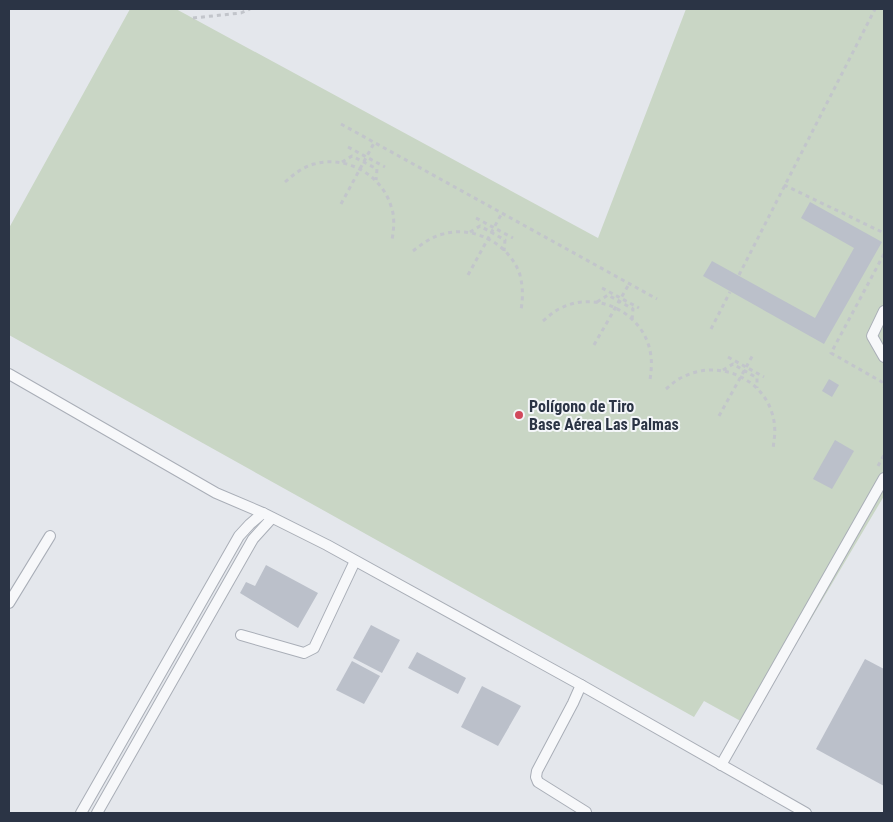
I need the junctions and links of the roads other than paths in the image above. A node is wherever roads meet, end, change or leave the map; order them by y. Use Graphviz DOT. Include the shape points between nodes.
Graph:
graph roads {
  1 [pos="884,311"];
  2 [pos="884,357"];
  3 [pos="9,374"];
  4 [pos="884,478"];
  5 [pos="267,516"];
  6 [pos="50,536"];
  7 [pos="355,561"];
  8 [pos="9,603"];
  9 [pos="242,635"];
  10 [pos="580,685"];
  11 [pos="116,751"];
  12 [pos="129,757"];
  13 [pos="721,765"];
  14 [pos="586,812"];
  15 [pos="81,813"];
  16 [pos="97,813"];
  17 [pos="806,813"];
  1 -- 2 [label="lane" via="872,336"];
  3 -- 5 [label="lane" via="216,493"];
  4 -- 13 [label="lane"];
  5 -- 7 [label="lane"];
  5 -- 11 [label="lane" via="250,524 239,536"];
  5 -- 12 [label="lane"];
  6 -- 8 [label="lane"];
  7 -- 9 [label="lane" via="314,648 304,653"];
  7 -- 10 [label="lane"];
  10 -- 13 [label="lane"];
  10 -- 14 [label="lane" via="536,776 538,782"];
  11 -- 12 [label="lane"];
  11 -- 15 [label="lane"];
  12 -- 16 [label="lane"];
  13 -- 17 [label="lane"];
}
